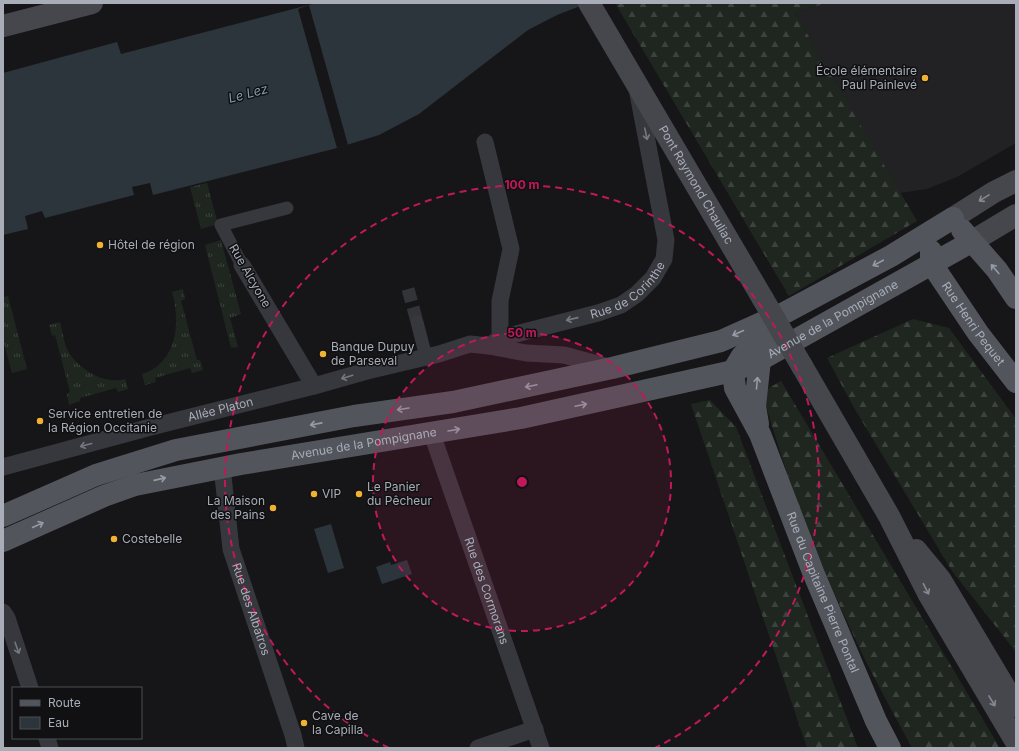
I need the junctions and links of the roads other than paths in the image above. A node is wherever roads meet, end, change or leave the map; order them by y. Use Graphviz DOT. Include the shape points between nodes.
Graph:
graph roads {
  1 [pos="92,3"];
  2 [pos="589,3"];
  3 [pos="3,26"];
  4 [pos="636,82"];
  5 [pos="485,142"];
  6 [pos="1016,181"];
  7 [pos="287,208"];
  8 [pos="1016,215"];
  9 [pos="953,218"];
  10 [pos="971,242"];
  11 [pos="931,263"];
  12 [pos="242,265"];
  13 [pos="1016,298"];
  14 [pos="786,312"];
  15 [pos="417,322"];
  16 [pos="494,342"];
  17 [pos="433,356"];
  18 [pos="760,360"];
  19 [pos="612,368"];
  20 [pos="733,371"];
  21 [pos="1016,382"];
  22 [pos="314,386"];
  23 [pos="432,434"];
  24 [pos="760,434"];
  25 [pos="3,467"];
  26 [pos="222,467"];
  27 [pos="3,516"];
  28 [pos="889,516"];
  29 [pos="3,541"];
  30 [pos="3,612"];
  31 [pos="974,635"];
  32 [pos="1016,677"];
  33 [pos="30,687"];
  34 [pos="1016,706"];
  35 [pos="535,729"];
  36 [pos="1013,740"];
  37 [pos="296,748"];
  38 [pos="478,748"];
  39 [pos="541,748"];
  40 [pos="890,748"];
  1 -- 3 [label="main road"];
  2 -- 4 [label="main road, Pont Raymond Chauliac"];
  4 -- 16 [label="street, Rue de Corinthe, one-way" via="664,219 664,259 653,278 621,305"];
  4 -- 28 [label="main road, Pont Raymond Chauliac, bridge"];
  5 -- 16 [label="street" via="510,249"];
  6 -- 9 [label="main road, Avenue de la Pompignane, one-way"];
  7 -- 12 [label="street, Rue Alcyone" via="221,225"];
  8 -- 10 [label="main road, Avenue de la Pompignane"];
  9 -- 10 [label="main road"];
  9 -- 11 [label="main road, Avenue de la Pompignane" via="934,243 930,253"];
  9 -- 14 [label="main road, Avenue de la Pompignane, one-way" via="891,256"];
  10 -- 11 [label="main road, Avenue de la Pompignane"];
  13 -- 10 [label="main road, one-way"];
  11 -- 18 [label="main road, Avenue de la Pompignane" via="902,282"];
  11 -- 21 [label="main road, Rue Henri Pequet" via="978,333"];
  12 -- 22 [label="street, Rue Alcyone"];
  14 -- 19 [label="main road, Avenue de la Pompignane, one-way" via="721,341"];
  14 -- 20 [label="main road, Avenue de la Pompignane" via="742,356"];
  15 -- 17 [label="street"];
  16 -- 17 [label="street, Rue de Corinthe" via="470,344"];
  16 -- 19 [label="street, Avenue de la Pompignane" via="526,352 564,355"];
  17 -- 22 [label="street, Allée Platon, one-way"];
  18 -- 20 [label="main road, Avenue de la Pompignane"];
  24 -- 18 [label="main road, Rue du Capitaine Pierre Pontal, one-way" via="755,406"];
  19 -- 27 [label="main road, Avenue de la Pompignane, one-way" via="453,402 354,416 176,450 96,475"];
  23 -- 20 [label="main road, Avenue de la Pompignane, one-way" via="521,418"];
  20 -- 24 [label="main road, Rue du Capitaine Pierre Pontal" via="735,388"];
  22 -- 25 [label="street, Allée Platon, one-way"];
  23 -- 26 [label="main road, Avenue de la Pompignane"];
  23 -- 35 [label="street, Rue des Cormorans"];
  24 -- 40 [label="main road, Rue du Capitaine Pierre Pontal" via="813,572 876,721"];
  29 -- 26 [label="main road, Avenue de la Pompignane, one-way" via="135,485"];
  26 -- 37 [label="street, Rue des Albatros" via="231,548"];
  28 -- 31 [label="main road" via="940,579"];
  28 -- 36 [label="main road, one-way" via="929,595"];
  30 -- 33 [label="street, one-way"];
  31 -- 32 [label="main road" via="994,649"];
  31 -- 34 [label="main road"];
  35 -- 38 [label="street"];
  35 -- 39 [label="street, Rue des Cormorans"];
}
